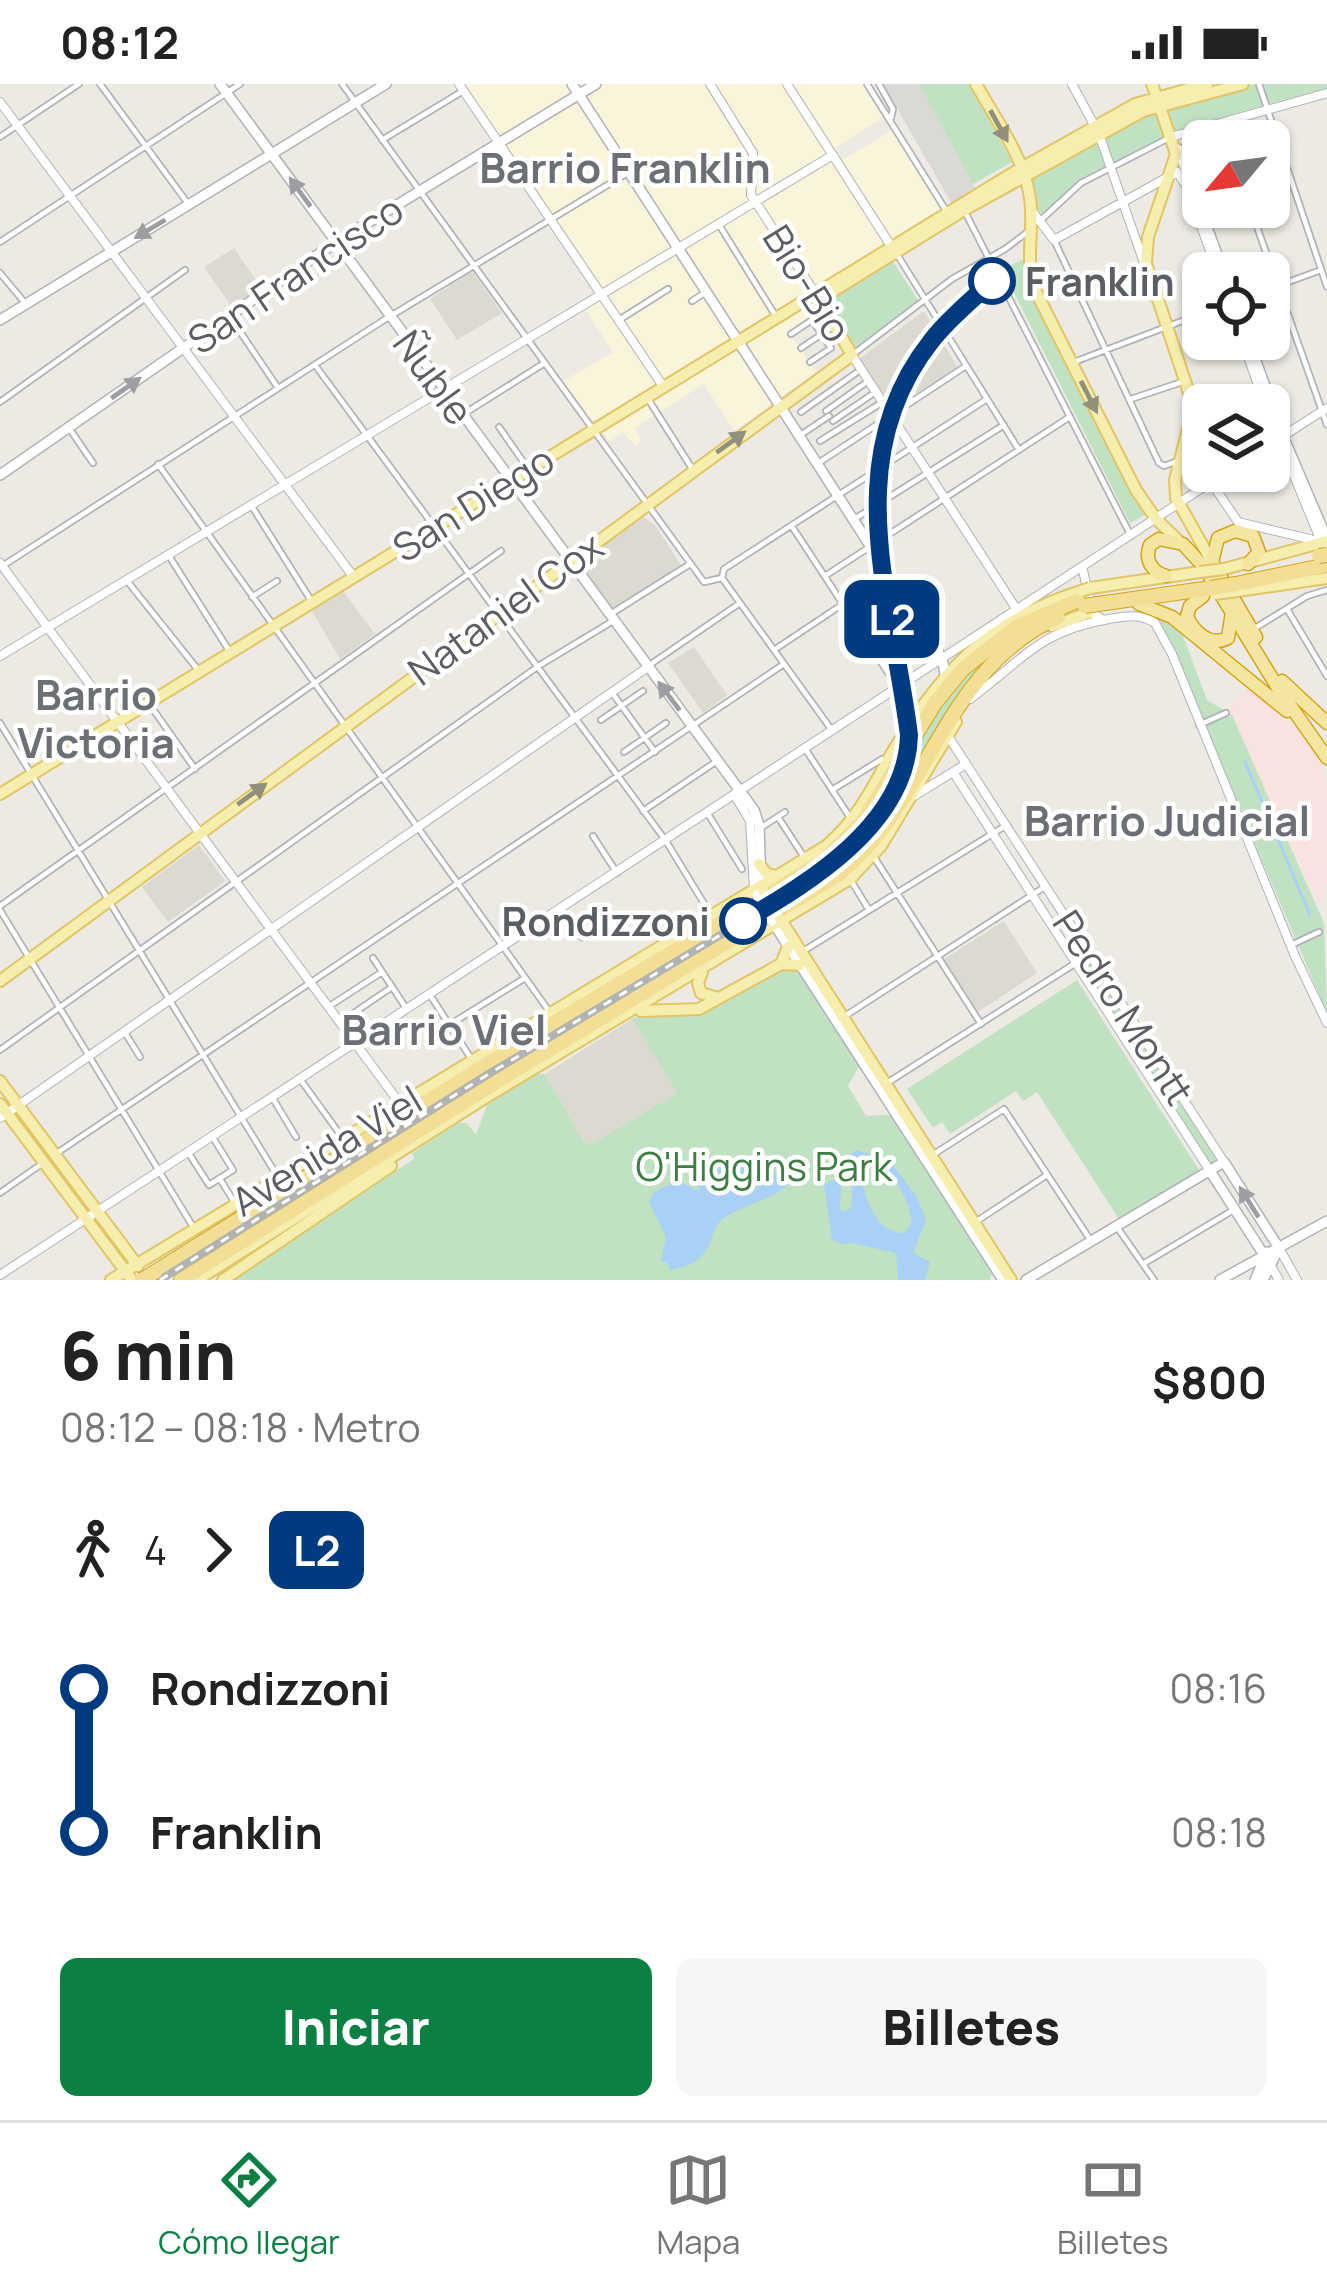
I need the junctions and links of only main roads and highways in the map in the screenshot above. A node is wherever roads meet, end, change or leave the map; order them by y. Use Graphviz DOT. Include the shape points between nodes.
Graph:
graph roads {
  1 [pos="386,84"];
  2 [pos="572,84"];
  3 [pos="596,84"];
  4 [pos="976,84"];
  5 [pos="1208,84"];
  6 [pos="1243,84"];
  7 [pos="223,88"];
  8 [pos="579,95"];
  9 [pos="1156,95"];
  10 [pos="1174,144"];
  11 [pos="272,155"];
  12 [pos="1023,172"];
  13 [pos="1010,184"];
  14 [pos="1030,203"];
  15 [pos="336,242"];
  16 [pos="894,249"];
  17 [pos="1213,252"];
  18 [pos="818,297"];
  19 [pos="0,320"];
  20 [pos="737,340"];
  21 [pos="852,355"];
  22 [pos="780,406"];
  23 [pos="1290,473"];
  24 [pos="0,476"];
  25 [pos="510,480"];
  26 [pos="1183,544"];
  27 [pos="1325,555"];
  28 [pos="569,561"];
  29 [pos="1249,564"];
  30 [pos="1166,576"];
  31 [pos="1228,576"];
  32 [pos="1207,586"];
  33 [pos="1139,604"];
  34 [pos="1090,606"];
  35 [pos="1022,611"];
  36 [pos="1232,611"];
  37 [pos="972,661"];
  38 [pos="945,674"];
  39 [pos="1326,721"];
  40 [pos="1308,728"];
  41 [pos="1327,758"];
  42 [pos="0,794"];
  43 [pos="893,827"];
  44 [pos="759,864"];
  45 [pos="847,875"];
  46 [pos="776,876"];
  47 [pos="759,890"];
  48 [pos="777,921"];
  49 [pos="796,955"];
  50 [pos="703,970"];
  51 [pos="0,981"];
  52 [pos="607,992"];
  53 [pos="722,998"];
  54 [pos="632,1012"];
  55 [pos="610,1013"];
  56 [pos="508,1040"];
  57 [pos="562,1054"];
  58 [pos="0,1082"];
  59 [pos="2,1112"];
  60 [pos="426,1136"];
  61 [pos="1210,1171"];
  62 [pos="92,1215"];
  63 [pos="1327,1218"];
  64 [pos="1275,1242"];
  65 [pos="1256,1243"];
  66 [pos="1261,1268"];
  67 [pos="145,1274"];
  68 [pos="129,1276"];
  69 [pos="1003,1278"];
  70 [pos="1033,1278"];
  71 [pos="111,1280"];
  72 [pos="181,1280"];
  73 [pos="197,1280"];
  74 [pos="223,1280"];
  75 [pos="1220,1280"];
  1 -- 11 [label="main road"];
  2 -- 8 [label="main road"];
  3 -- 8 [label="main road, San Francisco"];
  4 -- 12 [label="main road, one-way"];
  5 -- 9 [label="main road"];
  6 -- 9 [label="main road"];
  7 -- 11 [label="main road, Ñuble"];
  8 -- 15 [label="main road, San Francisco"];
  8 -- 20 [label="main road"];
  9 -- 10 [label="main road"];
  9 -- 12 [label="main road"];
  10 -- 17 [label="main road"];
  10 -- 31 [label="main road" via="1147,270 1187,381 1191,414 1174,484 1178,504"];
  15 -- 11 [label="main road, Ñuble, one-way"];
  11 -- 19 [label="main road, one-way"];
  12 -- 13 [label="main road, San Diego"];
  12 -- 14 [label="main road"];
  12 -- 16 [label="main road, San Diego"];
  13 -- 14 [label="main road"];
  13 -- 16 [label="main road, San Diego"];
  14 -- 26 [label="main road, one-way" via="1032,284 1130,480"];
  24 -- 15 [label="main road, San Francisco, one-way"];
  15 -- 25 [label="main road, Ñuble"];
  16 -- 18 [label="main road, San Diego"];
  18 -- 20 [label="main road, San Diego"];
  18 -- 21 [label="main road, Bio-Bio"];
  20 -- 22 [label="main road"];
  20 -- 25 [label="main road, San Diego"];
  21 -- 22 [label="main road, Nataniel Cox"];
  28 -- 22 [label="main road, Nataniel Cox, one-way"];
  22 -- 38 [label="main road" via="943,658"];
  23 -- 27 [label="main road"];
  25 -- 28 [label="main road, Ñuble"];
  25 -- 42 [label="main road, San Diego"];
  26 -- 30 [label="highway" via="1163,538 1149,547 1150,565"];
  26 -- 36 [label="highway"];
  27 -- 29 [label="main road"];
  27 -- 31 [label="highway"];
  27 -- 31 [label="main road"];
  44 -- 28 [label="main road, Ñuble, one-way" via="754,810"];
  51 -- 28 [label="main road, Nataniel Cox, one-way"];
  29 -- 31 [label="main road"];
  29 -- 31 [label="highway" via="1258,556 1251,534 1218,538"];
  30 -- 32 [label="main road, Avenida Viel"];
  30 -- 34 [label="main road, Avenida Viel"];
  31 -- 32 [label="highway, bridge"];
  31 -- 39 [label="highway" via="1289,691"];
  32 -- 33 [label="main road, Avenida Viel"];
  32 -- 34 [label="highway"];
  32 -- 36 [label="highway" via="1187,614 1192,627 1220,641 1230,636"];
  33 -- 34 [label="main road, Avenida Viel"];
  33 -- 40 [label="highway" via="1172,617"];
  34 -- 35 [label="main road, Avenida Viel"];
  34 -- 37 [label="highway" via="1026,622"];
  34 -- 43 [label="main road, Avenida Viel" via="989,673"];
  34 -- 45 [label="highway" via="1028,632 982,671"];
  35 -- 37 [label="highway"];
  35 -- 38 [label="main road, Avenida Viel"];
  36 -- 40 [label="highway"];
  37 -- 52 [label="highway" via="835,852"];
  38 -- 46 [label="main road, Avenida Viel" via="852,820"];
  40 -- 41 [label="highway"];
  43 -- 45 [label="highway"];
  43 -- 45 [label="main road, Avenida Viel" via="874,857"];
  44 -- 46 [label="main road"];
  44 -- 47 [label="main road, Ñuble"];
  45 -- 48 [label="main road, Avenida Viel"];
  45 -- 55 [label="highway"];
  46 -- 47 [label="main road, Avenida Viel"];
  47 -- 48 [label="main road, Ñuble, bridge"];
  47 -- 56 [label="main road, Avenida Viel"];
  48 -- 49 [label="main road, Ñuble"];
  48 -- 50 [label="main road, Avenida Viel"];
  49 -- 53 [label="main road"];
  49 -- 69 [label="main road, Ñuble"];
  50 -- 53 [label="main road" via="701,993"];
  50 -- 54 [label="main road, Avenida Viel"];
  52 -- 56 [label="highway"];
  52 -- 67 [label="highway"];
  53 -- 54 [label="main road" via="694,1010"];
  54 -- 57 [label="main road, Avenida Viel"];
  55 -- 57 [label="highway"];
  55 -- 72 [label="highway"];
  56 -- 67 [label="main road, Avenida Viel" via="195,1230"];
  57 -- 60 [label="main road, Avenida Viel"];
  58 -- 62 [label="main road"];
  59 -- 62 [label="main road"];
  60 -- 73 [label="main road, Avenida Viel"];
  60 -- 74 [label="main road"];
  64 -- 61 [label="main road, Pedro Montt, one-way" via="1224,1162"];
  61 -- 65 [label="main road, Pedro Montt"];
  61 -- 70 [label="main road"];
  62 -- 67 [label="main road"];
  62 -- 68 [label="main road"];
  63 -- 64 [label="main road"];
  64 -- 65 [label="main road"];
  64 -- 66 [label="main road"];
  65 -- 66 [label="main road, Pedro Montt"];
  66 -- 75 [label="main road"];
  67 -- 68 [label="main road, Avenida Viel"];
  68 -- 71 [label="main road, Avenida Viel"];
}
